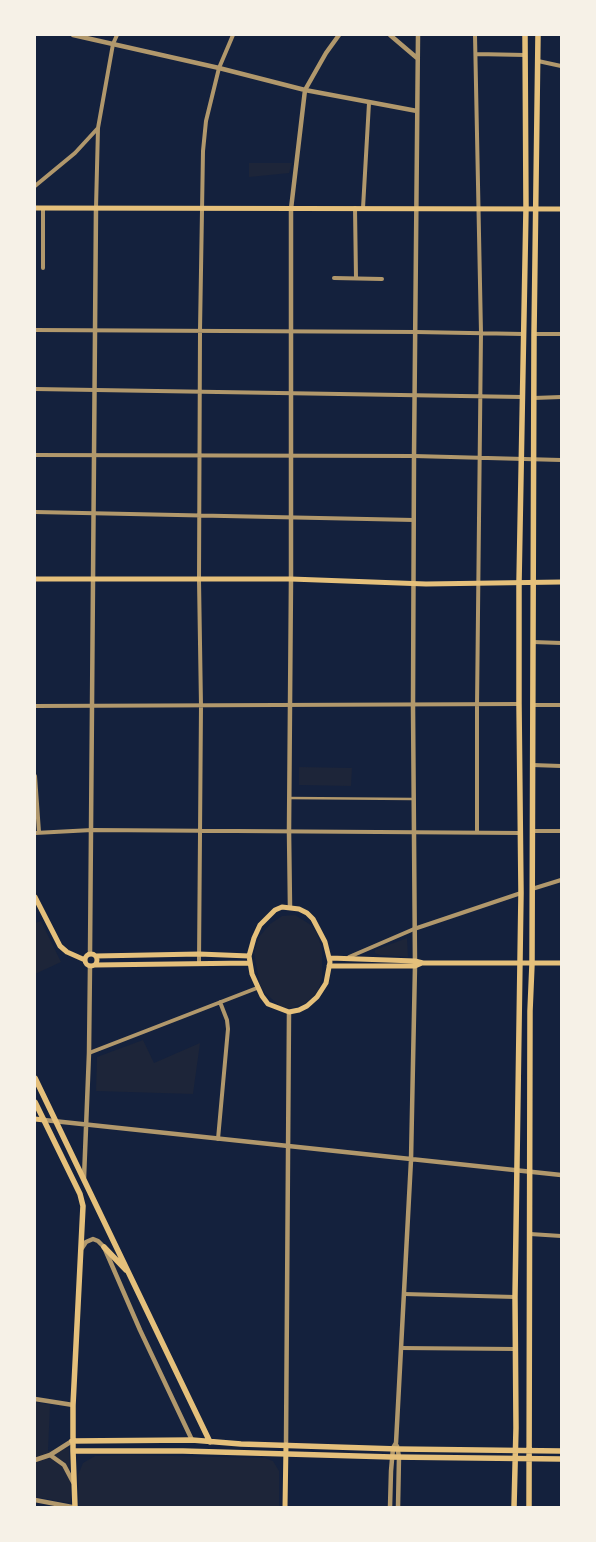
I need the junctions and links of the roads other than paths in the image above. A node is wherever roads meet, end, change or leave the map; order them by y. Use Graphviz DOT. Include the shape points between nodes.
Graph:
graph roads {
  1 [pos="72,35"];
  2 [pos="117,35"];
  3 [pos="233,35"];
  4 [pos="339,35"];
  5 [pos="390,35"];
  6 [pos="418,35"];
  7 [pos="475,35"];
  8 [pos="525,35"];
  9 [pos="538,35"];
  10 [pos="113,44"];
  11 [pos="476,54"];
  12 [pos="525,55"];
  13 [pos="417,58"];
  14 [pos="538,61"];
  15 [pos="561,66"];
  16 [pos="219,68"];
  17 [pos="305,90"];
  18 [pos="369,103"];
  19 [pos="417,110"];
  20 [pos="98,128"];
  21 [pos="35,186"];
  22 [pos="202,207"];
  23 [pos="35,208"];
  24 [pos="43,208"];
  25 [pos="96,208"];
  26 [pos="355,208"];
  27 [pos="363,208"];
  28 [pos="416,208"];
  29 [pos="480,208"];
  30 [pos="526,208"];
  31 [pos="290,209"];
  32 [pos="536,209"];
  33 [pos="561,209"];
  34 [pos="43,268"];
  35 [pos="334,278"];
  36 [pos="356,278"];
  37 [pos="382,279"];
  38 [pos="35,330"];
  39 [pos="95,330"];
  40 [pos="200,330"];
  41 [pos="291,332"];
  42 [pos="416,332"];
  43 [pos="481,333"];
  44 [pos="523,334"];
  45 [pos="534,334"];
  46 [pos="561,334"];
  47 [pos="35,389"];
  48 [pos="95,389"];
  49 [pos="200,391"];
  50 [pos="291,393"];
  51 [pos="415,395"];
  52 [pos="481,397"];
  53 [pos="522,397"];
  54 [pos="561,397"];
  55 [pos="534,398"];
  56 [pos="35,455"];
  57 [pos="200,455"];
  58 [pos="94,456"];
  59 [pos="291,456"];
  60 [pos="414,456"];
  61 [pos="480,458"];
  62 [pos="522,460"];
  63 [pos="534,460"];
  64 [pos="561,460"];
  65 [pos="35,512"];
  66 [pos="94,514"];
  67 [pos="200,517"];
  68 [pos="290,517"];
  69 [pos="414,520"];
  70 [pos="35,579"];
  71 [pos="93,579"];
  72 [pos="291,579"];
  73 [pos="199,580"];
  74 [pos="519,582"];
  75 [pos="534,582"];
  76 [pos="561,582"];
  77 [pos="414,583"];
  78 [pos="478,583"];
  79 [pos="533,642"];
  80 [pos="561,644"];
  81 [pos="519,704"];
  82 [pos="93,705"];
  83 [pos="533,705"];
  84 [pos="561,705"];
  85 [pos="35,706"];
  86 [pos="201,706"];
  87 [pos="291,706"];
  88 [pos="413,706"];
  89 [pos="476,706"];
  90 [pos="532,765"];
  91 [pos="561,766"];
  92 [pos="35,776"];
  93 [pos="290,798"];
  94 [pos="413,799"];
  95 [pos="92,830"];
  96 [pos="199,830"];
  97 [pos="289,831"];
  98 [pos="532,831"];
  99 [pos="561,831"];
  100 [pos="37,832"];
  101 [pos="413,832"];
  102 [pos="477,832"];
  103 [pos="521,833"];
  104 [pos="561,880"];
  105 [pos="532,890"];
  106 [pos="521,894"];
  107 [pos="35,897"];
  108 [pos="290,907"];
  109 [pos="414,929"];
  110 [pos="90,954"];
  111 [pos="199,954"];
  112 [pos="96,956"];
  113 [pos="249,956"];
  114 [pos="349,957"];
  115 [pos="330,958"];
  116 [pos="85,960"];
  117 [pos="199,962"];
  118 [pos="250,963"];
  119 [pos="415,963"];
  120 [pos="561,963"];
  121 [pos="519,964"];
  122 [pos="532,964"];
  123 [pos="93,965"];
  124 [pos="329,966"];
  125 [pos="257,988"];
  126 [pos="220,1002"];
  127 [pos="289,1012"];
  128 [pos="89,1053"];
  129 [pos="35,1078"];
  130 [pos="35,1102"];
  131 [pos="35,1119"];
  132 [pos="44,1120"];
  133 [pos="56,1122"];
  134 [pos="86,1124"];
  135 [pos="218,1139"];
  136 [pos="288,1146"];
  137 [pos="411,1160"];
  138 [pos="518,1171"];
  139 [pos="530,1172"];
  140 [pos="561,1175"];
  141 [pos="84,1179"];
  142 [pos="530,1234"];
  143 [pos="561,1236"];
  144 [pos="104,1247"];
  145 [pos="81,1249"];
  146 [pos="130,1276"];
  147 [pos="404,1294"];
  148 [pos="515,1297"];
  149 [pos="400,1348"];
  150 [pos="515,1349"];
  151 [pos="35,1399"];
  152 [pos="73,1405"];
  153 [pos="192,1440"];
  154 [pos="72,1441"];
  155 [pos="210,1442"];
  156 [pos="286,1445"];
  157 [pos="396,1447"];
  158 [pos="515,1450"];
  159 [pos="530,1450"];
  160 [pos="561,1450"];
  161 [pos="73,1451"];
  162 [pos="286,1454"];
  163 [pos="50,1455"];
  164 [pos="395,1457"];
  165 [pos="530,1458"];
  166 [pos="515,1459"];
  167 [pos="561,1459"];
  168 [pos="35,1460"];
  169 [pos="73,1484"];
  170 [pos="35,1500"];
  171 [pos="73,1507"];
  172 [pos="285,1507"];
  173 [pos="390,1507"];
  174 [pos="398,1507"];
  175 [pos="514,1507"];
  176 [pos="529,1507"];
  1 -- 10 [label="street"];
  2 -- 10 [label="street"];
  3 -- 16 [label="street"];
  4 -- 17 [label="street"];
  5 -- 13 [label="street"];
  6 -- 13 [label="street"];
  7 -- 11 [label="street"];
  8 -- 12 [label="main road"];
  9 -- 14 [label="main road"];
  10 -- 16 [label="street"];
  10 -- 20 [label="street"];
  11 -- 12 [label="street"];
  11 -- 29 [label="street"];
  12 -- 30 [label="main road"];
  13 -- 19 [label="street"];
  14 -- 15 [label="street"];
  14 -- 32 [label="main road"];
  16 -- 17 [label="street"];
  16 -- 22 [label="street" via="204,134"];
  17 -- 18 [label="street"];
  17 -- 31 [label="street"];
  18 -- 19 [label="street"];
  18 -- 27 [label="street"];
  19 -- 28 [label="street"];
  20 -- 21 [label="street" via="86,144"];
  20 -- 25 [label="street"];
  22 -- 25 [label="main road"];
  22 -- 31 [label="main road"];
  22 -- 40 [label="street"];
  23 -- 24 [label="main road"];
  24 -- 25 [label="main road"];
  24 -- 34 [label="street"];
  25 -- 39 [label="street"];
  26 -- 27 [label="main road"];
  26 -- 31 [label="main road"];
  26 -- 36 [label="street"];
  27 -- 28 [label="main road"];
  28 -- 29 [label="main road"];
  28 -- 42 [label="street"];
  29 -- 30 [label="main road"];
  29 -- 43 [label="street"];
  30 -- 32 [label="main road"];
  30 -- 44 [label="main road"];
  31 -- 41 [label="street"];
  32 -- 33 [label="main road"];
  32 -- 45 [label="main road"];
  35 -- 36 [label="street"];
  36 -- 37 [label="street"];
  38 -- 39 [label="street"];
  39 -- 40 [label="street"];
  39 -- 48 [label="street"];
  40 -- 41 [label="street"];
  40 -- 49 [label="street"];
  41 -- 42 [label="street"];
  41 -- 50 [label="street"];
  42 -- 43 [label="street"];
  42 -- 51 [label="street"];
  43 -- 44 [label="street"];
  43 -- 52 [label="street"];
  44 -- 53 [label="main road"];
  45 -- 46 [label="street"];
  45 -- 55 [label="main road"];
  47 -- 48 [label="street"];
  48 -- 49 [label="street"];
  48 -- 58 [label="street"];
  49 -- 50 [label="street"];
  49 -- 57 [label="street"];
  50 -- 51 [label="street"];
  50 -- 59 [label="street"];
  51 -- 52 [label="street"];
  51 -- 60 [label="street"];
  52 -- 53 [label="street"];
  52 -- 61 [label="street"];
  53 -- 62 [label="main road"];
  54 -- 55 [label="street"];
  55 -- 63 [label="main road"];
  56 -- 58 [label="street"];
  57 -- 58 [label="street"];
  57 -- 59 [label="street"];
  57 -- 67 [label="street"];
  58 -- 66 [label="street"];
  59 -- 60 [label="street"];
  59 -- 68 [label="street"];
  60 -- 61 [label="street"];
  60 -- 69 [label="street"];
  61 -- 62 [label="street"];
  61 -- 78 [label="street"];
  62 -- 63 [label="street"];
  62 -- 74 [label="main road"];
  63 -- 64 [label="street"];
  63 -- 75 [label="main road"];
  65 -- 66 [label="street"];
  66 -- 67 [label="street"];
  66 -- 71 [label="street"];
  67 -- 68 [label="street"];
  67 -- 73 [label="street"];
  68 -- 69 [label="street"];
  68 -- 72 [label="street"];
  69 -- 77 [label="street"];
  70 -- 71 [label="main road"];
  71 -- 73 [label="main road"];
  71 -- 82 [label="street"];
  72 -- 73 [label="main road"];
  72 -- 77 [label="main road"];
  72 -- 87 [label="street"];
  73 -- 86 [label="street"];
  74 -- 75 [label="main road"];
  74 -- 78 [label="main road"];
  74 -- 81 [label="main road"];
  75 -- 76 [label="main road"];
  75 -- 79 [label="main road"];
  77 -- 78 [label="main road"];
  77 -- 88 [label="street"];
  78 -- 89 [label="street"];
  79 -- 80 [label="street"];
  79 -- 83 [label="main road"];
  81 -- 89 [label="street"];
  81 -- 103 [label="main road"];
  82 -- 85 [label="street"];
  82 -- 86 [label="street"];
  82 -- 95 [label="street"];
  83 -- 84 [label="street"];
  83 -- 90 [label="main road"];
  86 -- 87 [label="street"];
  86 -- 96 [label="street"];
  87 -- 88 [label="street"];
  87 -- 93 [label="street"];
  88 -- 89 [label="street"];
  88 -- 94 [label="street"];
  89 -- 102 [label="street"];
  90 -- 91 [label="street"];
  90 -- 98 [label="main road"];
  92 -- 100 [label="street"];
  93 -- 94 [label="street"];
  93 -- 97 [label="street"];
  94 -- 101 [label="street"];
  95 -- 96 [label="street"];
  95 -- 100 [label="street"];
  95 -- 110 [label="street"];
  96 -- 97 [label="street"];
  96 -- 111 [label="street"];
  97 -- 101 [label="street"];
  97 -- 108 [label="street"];
  98 -- 99 [label="street"];
  98 -- 105 [label="main road"];
  101 -- 102 [label="street"];
  101 -- 109 [label="street"];
  102 -- 103 [label="street"];
  103 -- 106 [label="main road"];
  104 -- 105 [label="street"];
  105 -- 122 [label="main road"];
  106 -- 109 [label="street"];
  106 -- 121 [label="main road"];
  107 -- 116 [label="main road" via="60,946"];
  108 -- 113 [label="main road" via="275,910 260,925"];
  108 -- 115 [label="main road" via="307,913 313,919"];
  109 -- 114 [label="street"];
  109 -- 119 [label="street"];
  110 -- 112 [label="main road"];
  110 -- 116 [label="main road"];
  111 -- 112 [label="main road"];
  111 -- 113 [label="main road"];
  111 -- 117 [label="street"];
  112 -- 123 [label="main road" via="97,962"];
  113 -- 118 [label="main road"];
  114 -- 115 [label="main road"];
  114 -- 119 [label="main road"];
  115 -- 124 [label="main road"];
  116 -- 123 [label="main road"];
  117 -- 118 [label="main road"];
  117 -- 123 [label="main road"];
  118 -- 125 [label="main road"];
  119 -- 121 [label="main road"];
  119 -- 124 [label="main road"];
  119 -- 137 [label="street"];
  120 -- 122 [label="main road"];
  121 -- 122 [label="main road"];
  121 -- 138 [label="main road"];
  122 -- 139 [label="main road"];
  123 -- 128 [label="street"];
  124 -- 127 [label="main road" via="326,982 317,997 307,1006"];
  125 -- 126 [label="street"];
  125 -- 127 [label="main road" via="268,1004"];
  126 -- 128 [label="street"];
  126 -- 135 [label="street" via="228,1029"];
  127 -- 136 [label="street"];
  128 -- 134 [label="street"];
  129 -- 133 [label="main road"];
  130 -- 132 [label="main road"];
  131 -- 132 [label="main road"];
  132 -- 133 [label="street"];
  132 -- 145 [label="main road" via="80,1194 83,1206"];
  133 -- 134 [label="street"];
  133 -- 141 [label="main road"];
  134 -- 135 [label="street"];
  134 -- 141 [label="street"];
  135 -- 136 [label="street"];
  136 -- 137 [label="street"];
  136 -- 156 [label="street"];
  137 -- 138 [label="street"];
  137 -- 147 [label="street"];
  138 -- 139 [label="street"];
  138 -- 148 [label="main road"];
  139 -- 140 [label="street"];
  139 -- 142 [label="main road"];
  141 -- 146 [label="main road"];
  142 -- 143 [label="street"];
  142 -- 159 [label="main road"];
  144 -- 145 [label="street" via="93,1240 86,1242"];
  144 -- 146 [label="main road"];
  144 -- 153 [label="street"];
  145 -- 152 [label="main road"];
  146 -- 155 [label="main road"];
  147 -- 148 [label="street"];
  147 -- 149 [label="street"];
  148 -- 150 [label="main road"];
  149 -- 150 [label="street"];
  149 -- 157 [label="street"];
  150 -- 158 [label="main road"];
  151 -- 152 [label="street"];
  152 -- 154 [label="main road"];
  153 -- 154 [label="main road"];
  153 -- 155 [label="main road"];
  154 -- 161 [label="main road"];
  154 -- 163 [label="street"];
  155 -- 156 [label="main road"];
  156 -- 157 [label="main road"];
  156 -- 162 [label="main road"];
  157 -- 158 [label="main road"];
  157 -- 164 [label="street"];
  158 -- 159 [label="main road"];
  158 -- 166 [label="main road"];
  159 -- 160 [label="main road"];
  159 -- 165 [label="main road"];
  161 -- 162 [label="main road" via="183,1450"];
  161 -- 169 [label="main road"];
  162 -- 164 [label="main road"];
  162 -- 172 [label="main road"];
  163 -- 168 [label="street"];
  163 -- 169 [label="street" via="66,1468"];
  164 -- 166 [label="main road"];
  164 -- 173 [label="street"];
  164 -- 174 [label="street"];
  165 -- 166 [label="main road"];
  165 -- 167 [label="main road"];
  165 -- 176 [label="main road"];
  166 -- 175 [label="main road"];
  169 -- 171 [label="main road"];
  170 -- 171 [label="street"];
}
